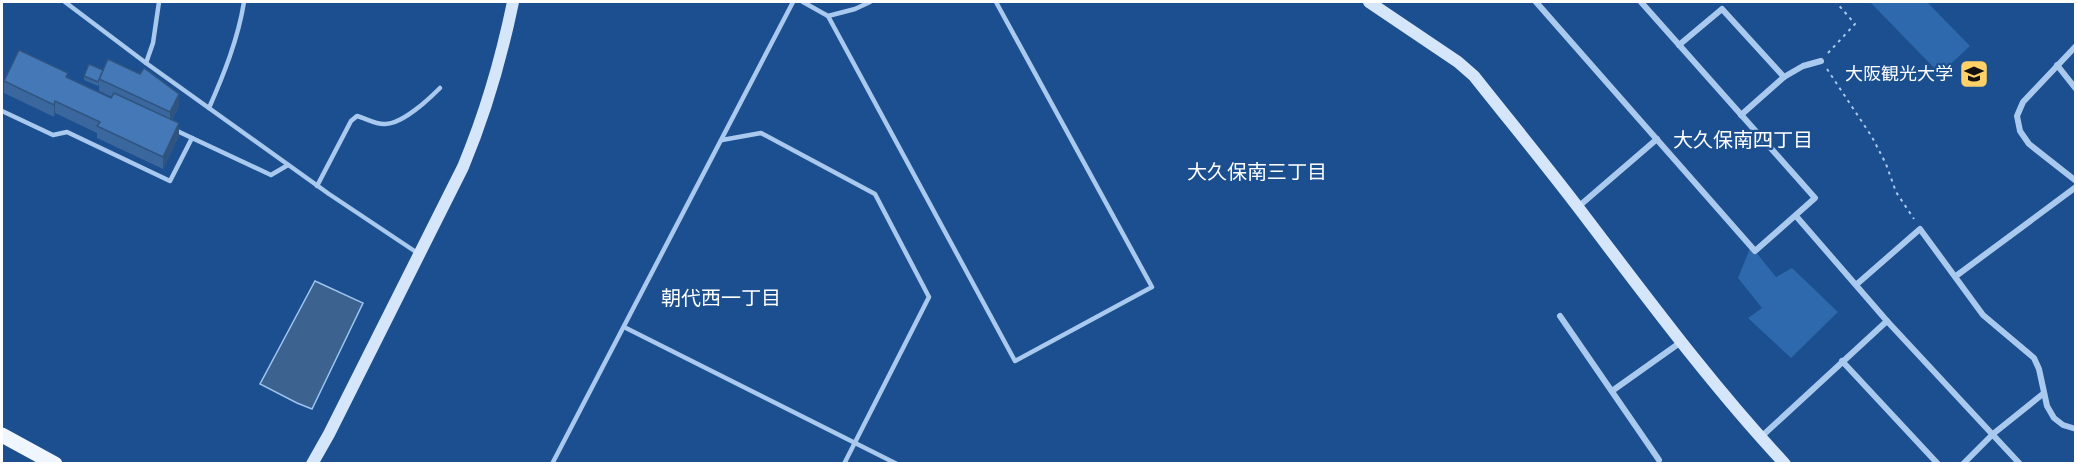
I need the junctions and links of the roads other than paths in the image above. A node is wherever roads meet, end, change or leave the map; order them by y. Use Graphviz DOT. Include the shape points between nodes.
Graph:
graph roads {
  1 [pos="65,2"];
  2 [pos="159,2"];
  3 [pos="244,2"];
  4 [pos="513,2"];
  5 [pos="794,2"];
  6 [pos="803,2"];
  7 [pos="870,2"];
  8 [pos="996,2"];
  9 [pos="1369,2"];
  10 [pos="1536,2"];
  11 [pos="1641,2"];
  12 [pos="1382,5"];
  13 [pos="828,16"];
  14 [pos="1679,45"];
  15 [pos="2076,46"];
  16 [pos="1821,61"];
  17 [pos="146,63"];
  18 [pos="2057,65"];
  19 [pos="1784,77"];
  20 [pos="440,88"];
  21 [pos="2076,89"];
  22 [pos="209,108"];
  23 [pos="2,111"];
  24 [pos="1741,115"];
  25 [pos="172,129"];
  26 [pos="192,138"];
  27 [pos="1657,139"];
  28 [pos="722,140"];
  29 [pos="288,165"];
  30 [pos="2076,181"];
  31 [pos="317,186"];
  32 [pos="2076,187"];
  33 [pos="1578,207"];
  34 [pos="1796,216"];
  35 [pos="419,254"];
  36 [pos="1956,276"];
  37 [pos="1857,284"];
  38 [pos="1560,316"];
  39 [pos="1887,321"];
  40 [pos="624,327"];
  41 [pos="1681,342"];
  42 [pos="1842,361"];
  43 [pos="1612,391"];
  44 [pos="2044,393"];
  45 [pos="2076,429"];
  46 [pos="1993,434"];
  47 [pos="2,435"];
  48 [pos="1761,438"];
  49 [pos="855,443"];
  50 [pos="1659,460"];
  51 [pos="55,464"];
  52 [pos="312,464"];
  53 [pos="552,464"];
  54 [pos="844,464"];
  55 [pos="897,464"];
  56 [pos="1785,464"];
  57 [pos="1938,464"];
  58 [pos="1963,464"];
  59 [pos="2020,464"];
  1 -- 17 [label="lane"];
  2 -- 17 [label="lane"];
  3 -- 22 [label="lane" via="241,22"];
  4 -- 35 [label="street" via="482,123"];
  5 -- 28 [label="lane"];
  6 -- 13 [label="lane"];
  7 -- 13 [label="lane"];
  8 -- 13 [label="lane" via="1152,287 1015,362"];
  9 -- 12 [label="street"];
  10 -- 27 [label="street"];
  11 -- 14 [label="street"];
  12 -- 33 [label="street" via="1474,76"];
  14 -- 19 [label="street" via="1722,9"];
  14 -- 24 [label="street"];
  15 -- 18 [label="street"];
  16 -- 19 [label="street"];
  17 -- 22 [label="lane"];
  18 -- 21 [label="street"];
  18 -- 30 [label="street" via="2023,102 2017,116 2020,132 2029,144"];
  19 -- 24 [label="street"];
  20 -- 31 [label="lane" via="395,123 383,124 357,116"];
  22 -- 29 [label="lane"];
  23 -- 26 [label="lane" via="52,135 67,132 170,181"];
  24 -- 34 [label="street" via="1815,198"];
  25 -- 26 [label="lane"];
  26 -- 29 [label="lane" via="271,175"];
  27 -- 33 [label="street"];
  27 -- 34 [label="street" via="1755,251"];
  28 -- 40 [label="lane"];
  28 -- 49 [label="lane" via="761,133 875,194 929,297"];
  29 -- 31 [label="lane"];
  31 -- 35 [label="lane"];
  32 -- 36 [label="street"];
  33 -- 41 [label="street"];
  34 -- 37 [label="street"];
  35 -- 52 [label="street"];
  36 -- 37 [label="street" via="1920,229"];
  36 -- 44 [label="street" via="1983,315 2034,358"];
  37 -- 39 [label="street"];
  38 -- 43 [label="street"];
  39 -- 42 [label="street"];
  39 -- 46 [label="street"];
  40 -- 49 [label="lane"];
  40 -- 53 [label="lane"];
  41 -- 43 [label="street"];
  41 -- 48 [label="street"];
  42 -- 48 [label="street"];
  42 -- 57 [label="street"];
  43 -- 50 [label="street"];
  44 -- 45 [label="street" via="2054,418 2063,426"];
  44 -- 46 [label="street"];
  46 -- 58 [label="street"];
  46 -- 59 [label="street"];
  47 -- 51 [label="main road"];
  48 -- 56 [label="street"];
  49 -- 54 [label="lane"];
  49 -- 55 [label="lane"];
}
